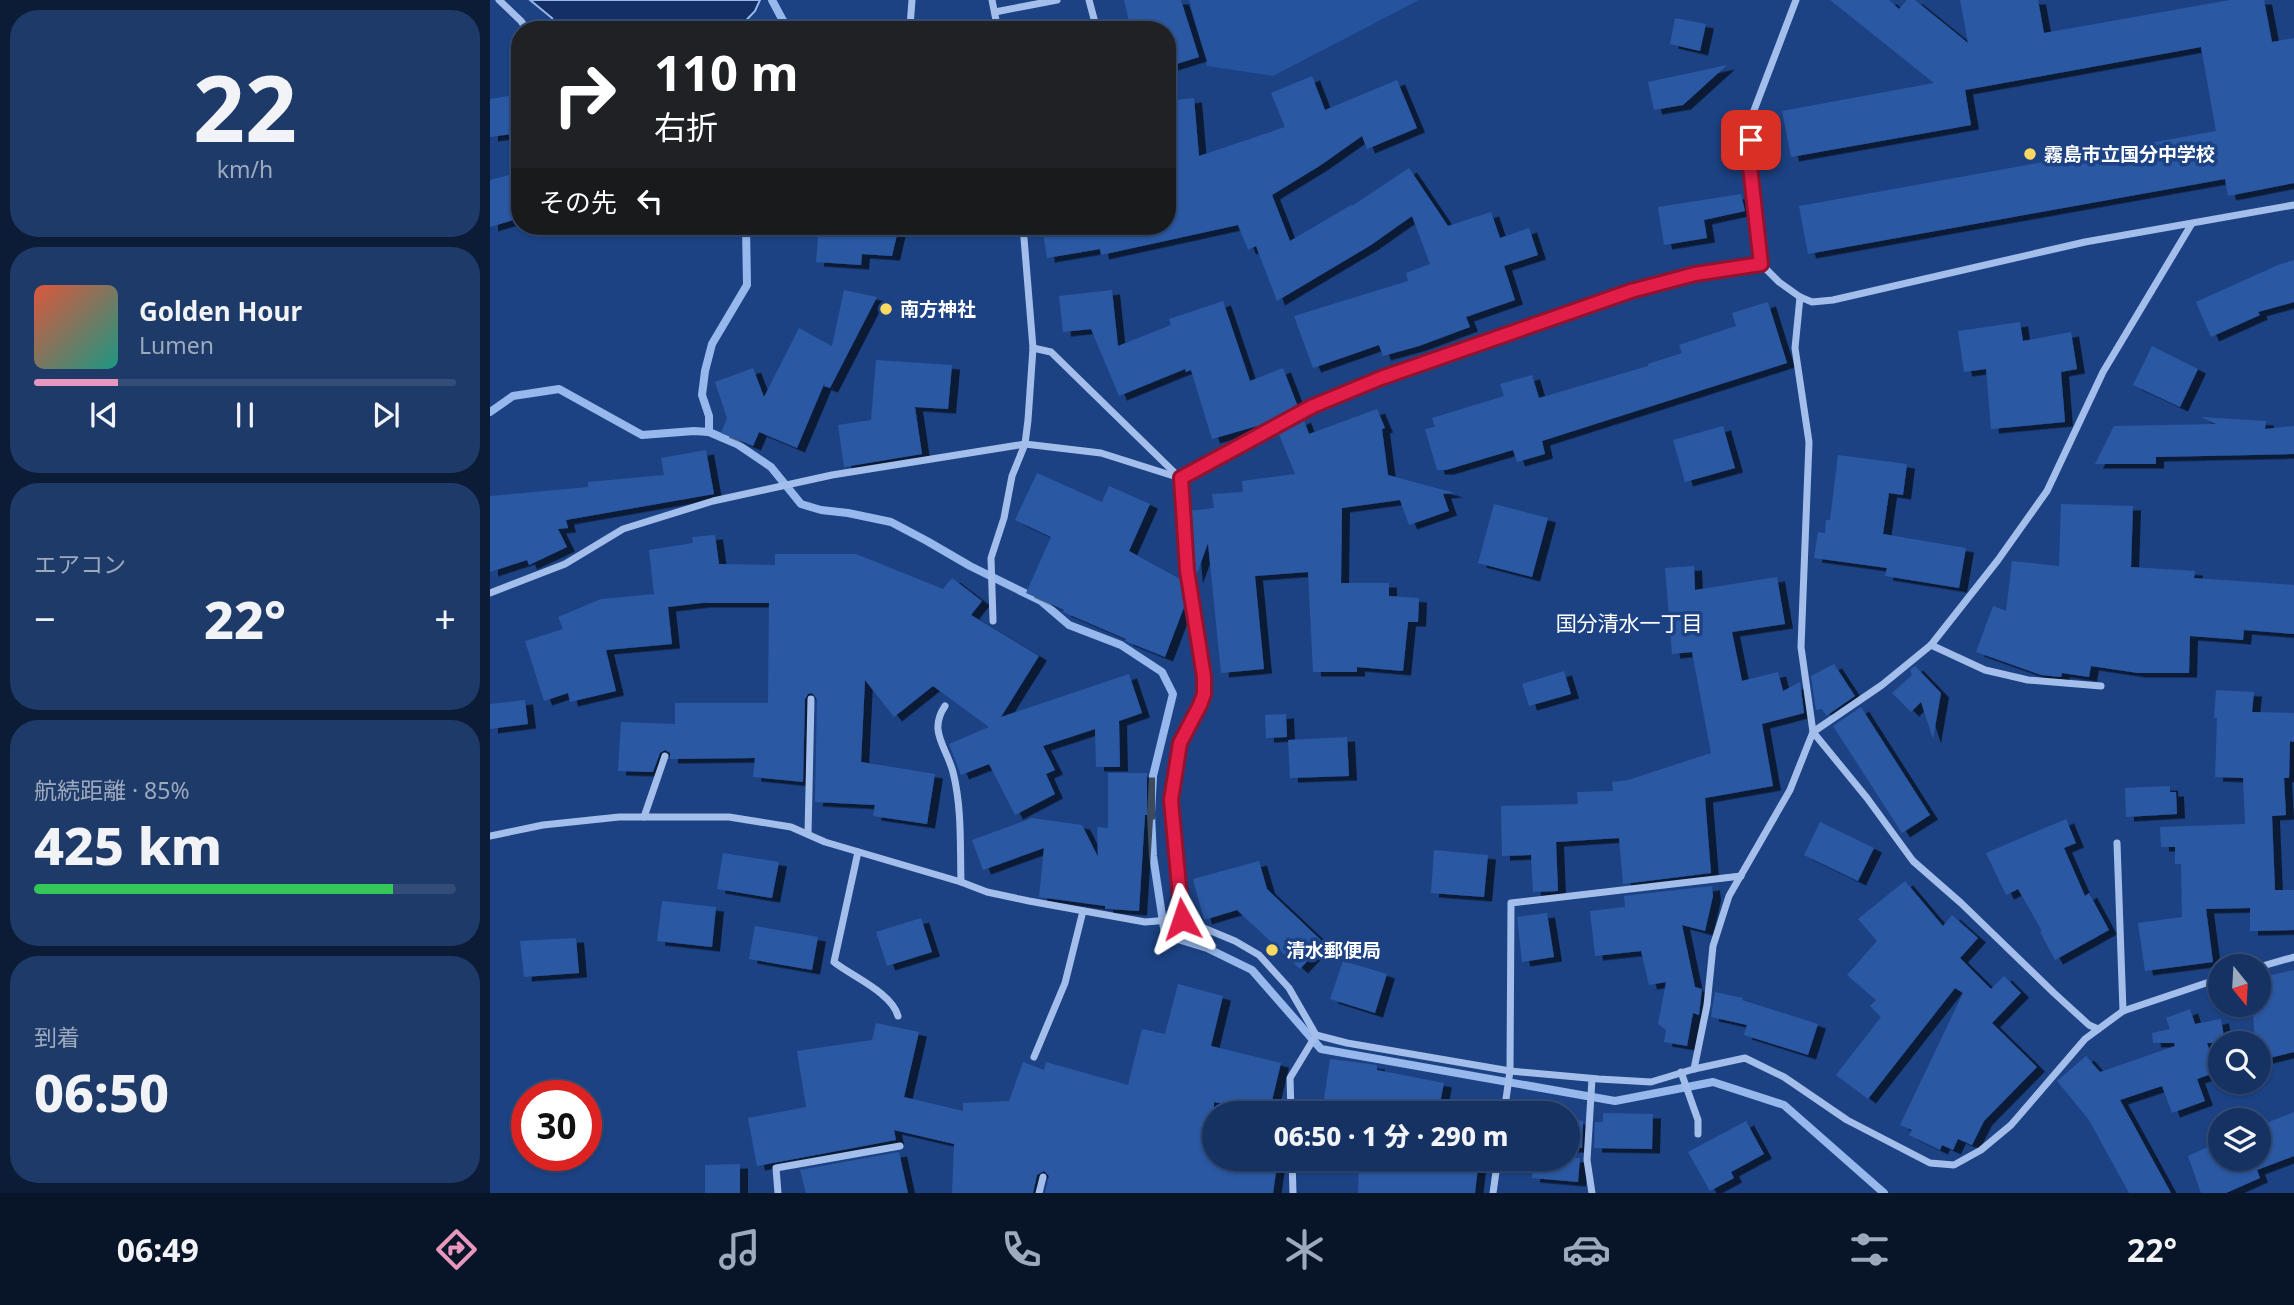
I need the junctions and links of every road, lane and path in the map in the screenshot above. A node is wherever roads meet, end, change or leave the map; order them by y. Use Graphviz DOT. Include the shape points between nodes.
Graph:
graph roads {
  1 [pos="499,0"];
  2 [pos="912,0"];
  3 [pos="992,0"];
  4 [pos="1057,0"];
  5 [pos="1089,0"];
  6 [pos="1796,0"];
  7 [pos="995,12"];
  8 [pos="520,21"];
  9 [pos="910,21"];
  10 [pos="996,21"];
  11 [pos="1095,21"];
  12 [pos="2294,205"];
  13 [pos="2191,225"];
  14 [pos="1024,235"];
  15 [pos="1761,264"];
  16 [pos="1800,297"];
  17 [pos="1033,348"];
  18 [pos="1025,444"];
  19 [pos="1181,478"];
  20 [pos="490,593"];
  21 [pos="993,621"];
  22 [pos="1931,645"];
  23 [pos="2101,686"];
  24 [pos="811,699"];
  25 [pos="945,706"];
  26 [pos="1813,732"];
  27 [pos="665,756"];
  28 [pos="644,817"];
  29 [pos="808,834"];
  30 [pos="490,836"];
  31 [pos="2117,843"];
  32 [pos="858,852"];
  33 [pos="1741,876"];
  34 [pos="961,882"];
  35 [pos="1083,911"];
  36 [pos="1182,919"];
  37 [pos="2294,957"];
  38 [pos="2272,963"];
  39 [pos="2208,982"];
  40 [pos="2123,1010"];
  41 [pos="898,1016"];
  42 [pos="2098,1029"];
  43 [pos="1315,1035"];
  44 [pos="1034,1057"];
  45 [pos="1694,1069"];
  46 [pos="1510,1071"];
  47 [pos="1681,1072"];
  48 [pos="1592,1080"];
  49 [pos="1291,1101"];
  50 [pos="1506,1101"];
  51 [pos="1698,1134"];
  52 [pos="900,1146"];
  53 [pos="1292,1171"];
  54 [pos="1496,1171"];
  55 [pos="1043,1177"];
  56 [pos="778,1193"];
  57 [pos="1039,1193"];
  58 [pos="1293,1193"];
  59 [pos="1493,1193"];
  60 [pos="1592,1193"];
  1 -- 8 [label="street"];
  2 -- 9 [label="street"];
  3 -- 7 [label="street"];
  4 -- 7 [label="street"];
  5 -- 11 [label="street"];
  6 -- 15 [label="street" via="1752,113 1750,167"];
  7 -- 10 [label="street"];
  12 -- 13 [label="street"];
  13 -- 16 [label="street" via="2085,242 1833,300 1812,302"];
  13 -- 22 [label="street" via="2103,372 2047,491"];
  14 -- 17 [label="street"];
  15 -- 16 [label="street"];
  15 -- 19 [label="street" via="1695,274 1631,291 1381,378 1313,406"];
  16 -- 26 [label="street" via="1796,348 1809,442 1801,647"];
  17 -- 18 [label="street"];
  17 -- 19 [label="street" via="1051,352"];
  18 -- 19 [label="street" via="1101,453"];
  18 -- 20 [label="street" via="713,500 623,529 565,564"];
  18 -- 21 [label="street" via="991,558"];
  19 -- 36 [label="street" via="1187,570 1204,677 1204,694 1180,743 1171,800"];
  22 -- 23 [label="street" via="1985,670 2028,680"];
  22 -- 26 [label="street"];
  24 -- 29 [label="street"];
  25 -- 34 [label="street" via="936,727 953,770 959,802"];
  26 -- 33 [label="street" via="1790,790"];
  26 -- 42 [label="street" via="1913,861"];
  27 -- 28 [label="street"];
  28 -- 29 [label="street" via="729,817"];
  28 -- 30 [label="street" via="543,825"];
  29 -- 32 [label="street"];
  31 -- 40 [label="street"];
  32 -- 34 [label="street"];
  32 -- 41 [label="street" via="834,962 875,988"];
  33 -- 45 [label="street" via="1729,896 1713,946"];
  33 -- 46 [label="street" via="1511,903"];
  34 -- 35 [label="street" via="987,892"];
  35 -- 36 [label="street" via="1145,922"];
  35 -- 44 [label="street" via="1065,983"];
  36 -- 43 [label="street" via="1259,955 1289,988"];
  37 -- 38 [label="street"];
  39 -- 40 [label="street"];
  40 -- 42 [label="street"];
  42 -- 45 [label="street" via="2011,1125 1954,1165 1918,1157 1745,1058"];
  43 -- 46 [label="street"];
  43 -- 49 [label="street" via="1290,1079"];
  45 -- 47 [label="street"];
  46 -- 48 [label="street"];
  46 -- 50 [label="street"];
  47 -- 48 [label="street" via="1651,1082"];
  47 -- 51 [label="street" via="1698,1120"];
  48 -- 60 [label="street" via="1587,1160"];
  52 -- 56 [label="street" via="776,1168"];
  53 -- 58 [label="street"];
  54 -- 59 [label="street"];
  55 -- 57 [label="street"];
}
